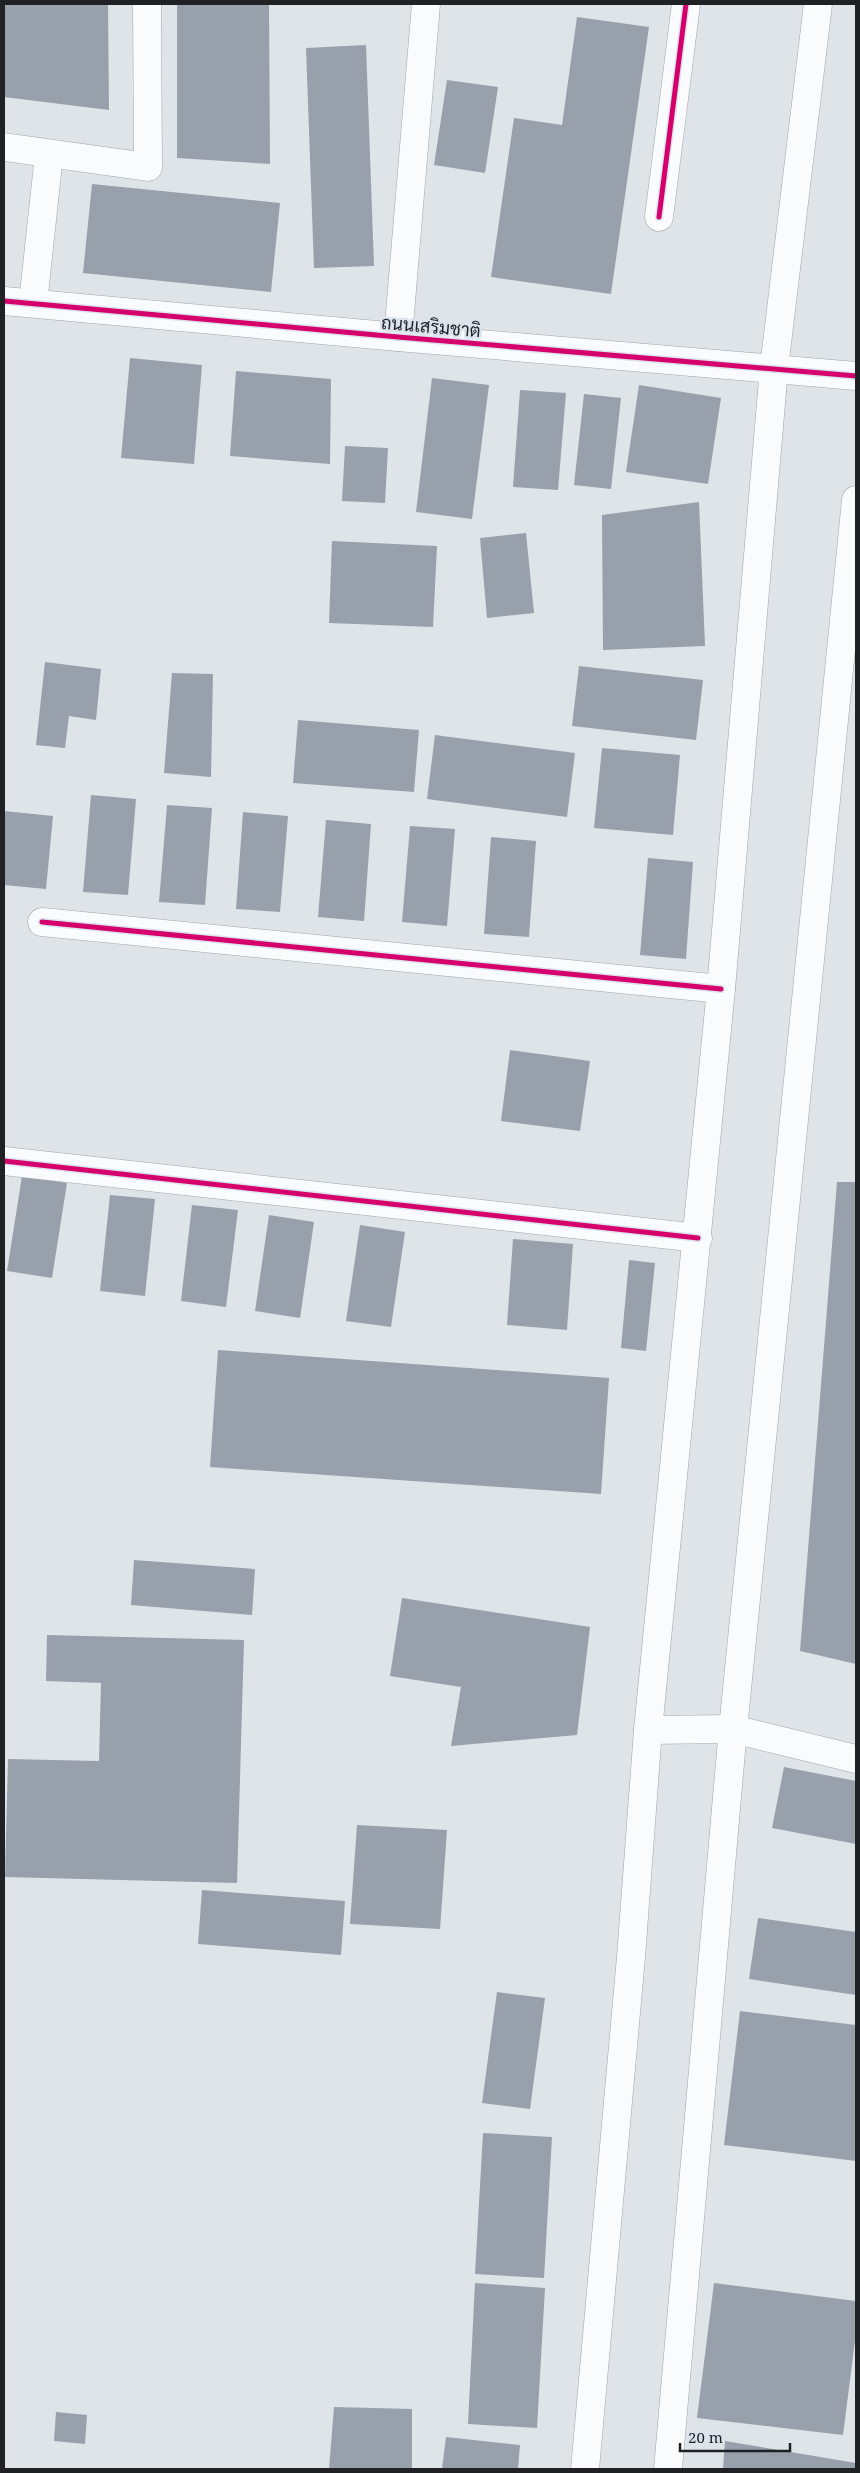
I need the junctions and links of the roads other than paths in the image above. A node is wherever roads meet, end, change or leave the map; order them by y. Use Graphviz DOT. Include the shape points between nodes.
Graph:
graph roads {
  1 [pos="147,4"];
  2 [pos="426,4"];
  3 [pos="686,4"];
  4 [pos="813,4"];
  5 [pos="4,146"];
  6 [pos="49,155"];
  7 [pos="659,217"];
  8 [pos="4,301"];
  9 [pos="33,303"];
  10 [pos="398,337"];
  11 [pos="774,368"];
  12 [pos="856,376"];
  13 [pos="856,500"];
  14 [pos="42,922"];
  15 [pos="721,989"];
  16 [pos="4,1161"];
  17 [pos="698,1238"];
  18 [pos="733,1729"];
  19 [pos="648,1730"];
  20 [pos="856,1759"];
  21 [pos="585,2469"];
  22 [pos="668,2469"];
  1 -- 6 [label="main road" via="148,167"];
  2 -- 10 [label="main road"];
  3 -- 7 [label="main road"];
  4 -- 11 [label="main road"];
  5 -- 6 [label="main road"];
  6 -- 9 [label="main road"];
  8 -- 9 [label="main road, ถนนเสริมชาติ"];
  9 -- 10 [label="main road, ถนนเสริมชาติ"];
  10 -- 11 [label="main road, ถนนเสริมชาติ"];
  11 -- 12 [label="main road, ถนนเสริมชาติ"];
  11 -- 15 [label="main road"];
  13 -- 18 [label="main road"];
  14 -- 15 [label="main road"];
  15 -- 17 [label="main road"];
  16 -- 17 [label="main road"];
  17 -- 19 [label="main road"];
  18 -- 19 [label="main road"];
  18 -- 20 [label="main road"];
  18 -- 22 [label="main road"];
  19 -- 21 [label="main road"];
}
